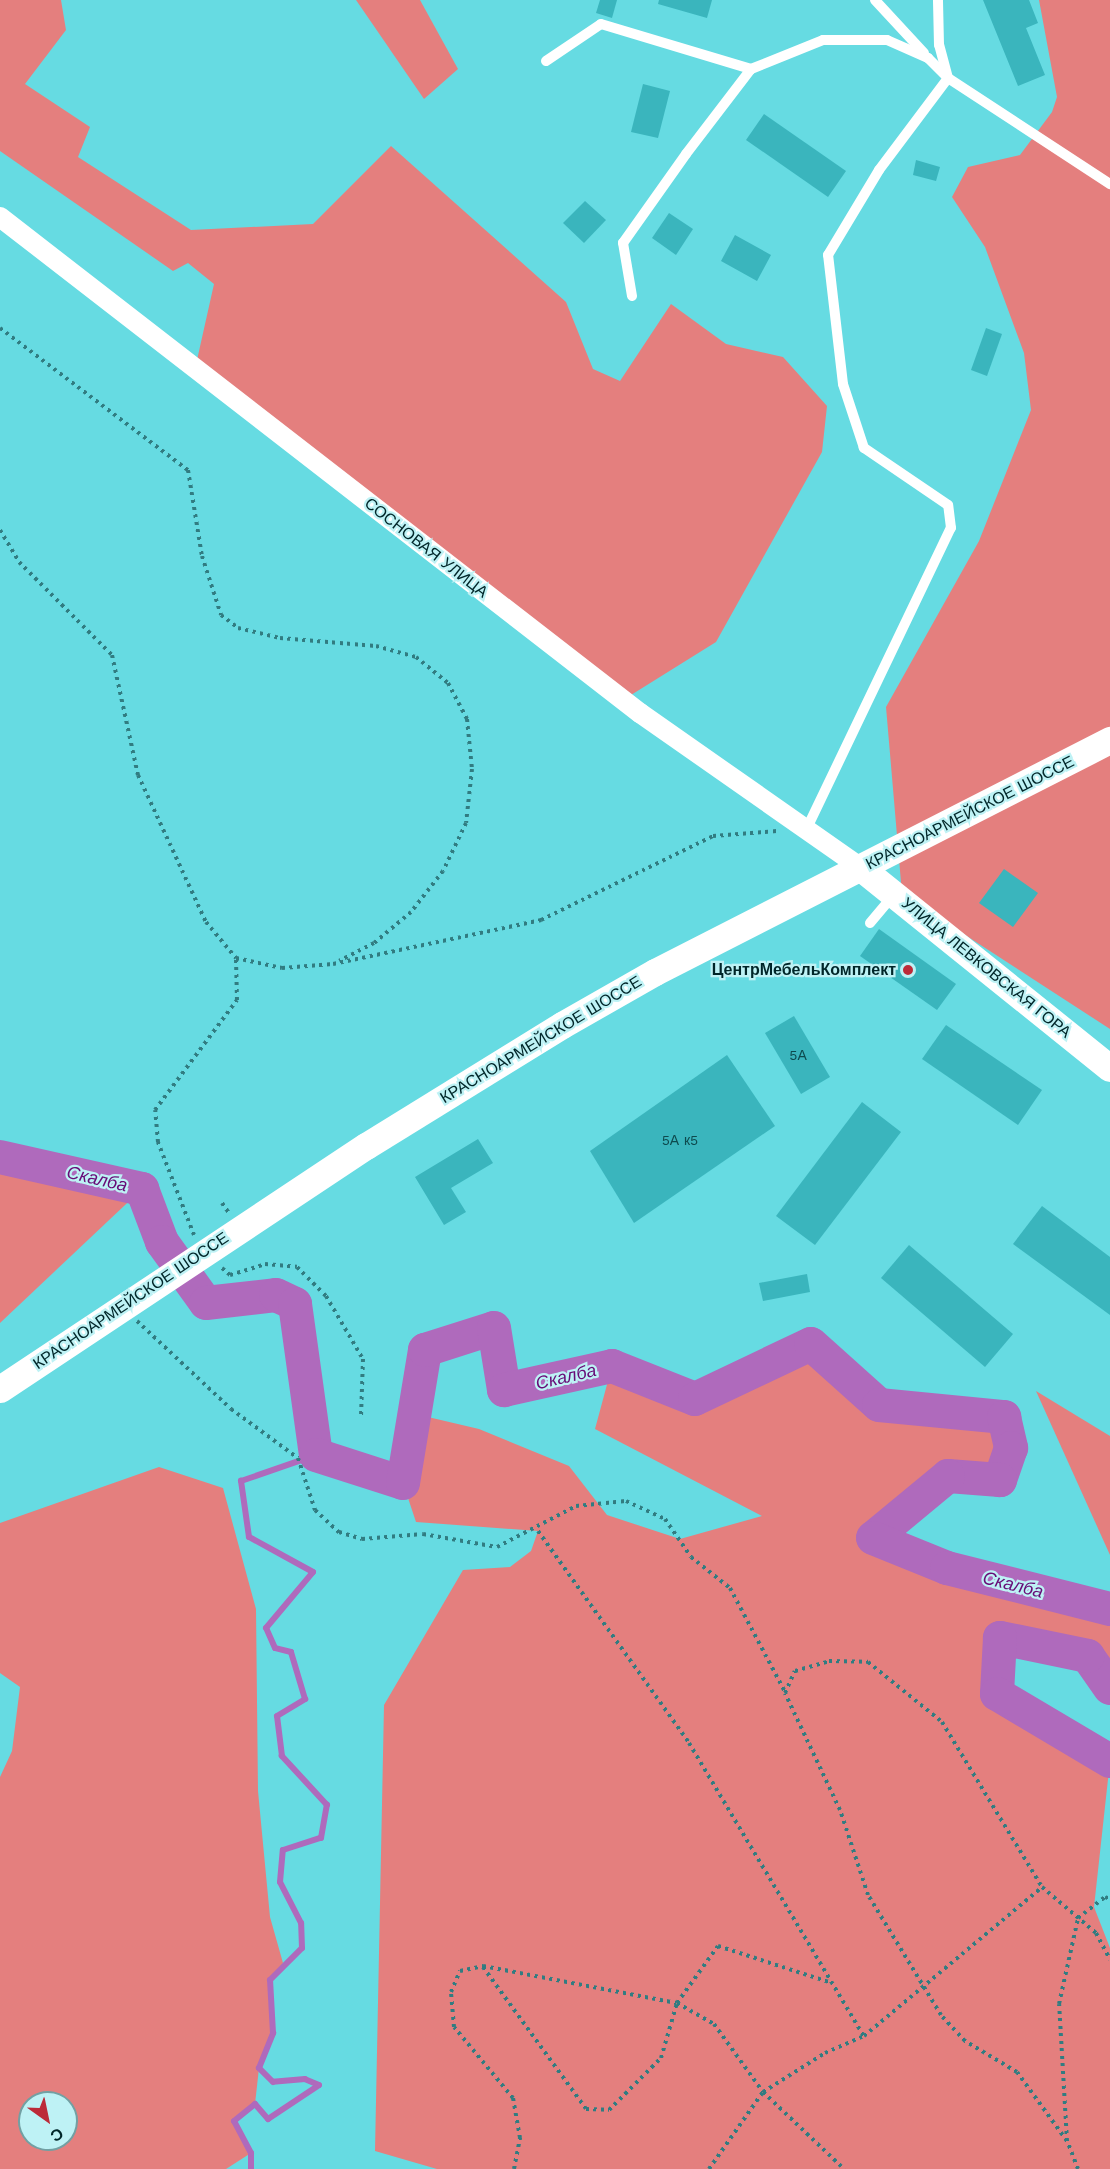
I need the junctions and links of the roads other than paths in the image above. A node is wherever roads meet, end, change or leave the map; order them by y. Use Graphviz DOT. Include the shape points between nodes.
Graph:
graph roads {
  1 [pos="875,0"];
  2 [pos="930,0"];
  3 [pos="937,5"];
  4 [pos="928,58"];
  5 [pos="546,61"];
  6 [pos="751,69"];
  7 [pos="948,78"];
  8 [pos="1110,184"];
  9 [pos="0,217"];
  10 [pos="632,296"];
  11 [pos="1110,740"];
  12 [pos="807,828"];
  13 [pos="861,868"];
  14 [pos="894,894"];
  15 [pos="870,923"];
  16 [pos="1110,1068"];
  17 [pos="0,1389"];
  1 -- 4 [label="lane"];
  2 -- 3 [label="lane"];
  3 -- 7 [label="lane"];
  4 -- 6 [label="lane" via="887,40 823,40"];
  4 -- 7 [label="lane"];
  5 -- 6 [label="lane" via="601,24"];
  6 -- 10 [label="lane" via="624,243"];
  7 -- 8 [label="lane"];
  7 -- 12 [label="lane" via="879,170 828,255 843,384 864,448 948,505 951,528"];
  9 -- 12 [label="street, СОСНОВАЯ УЛИЦА" via="640,713"];
  11 -- 13 [label="main road, КРАСНОАРМЕЙСКОЕ ШОССЕ"];
  12 -- 13 [label="street, СОСНОВАЯ УЛИЦА"];
  13 -- 14 [label="main road, УЛИЦА ЛЕВКОВСКАЯ ГОРА"];
  13 -- 17 [label="main road, КРАСНОАРМЕЙСКОЕ ШОССЕ" via="562,1025 239,1229"];
  14 -- 15 [label="lane"];
  14 -- 16 [label="main road, УЛИЦА ЛЕВКОВСКАЯ ГОРА"];
}
